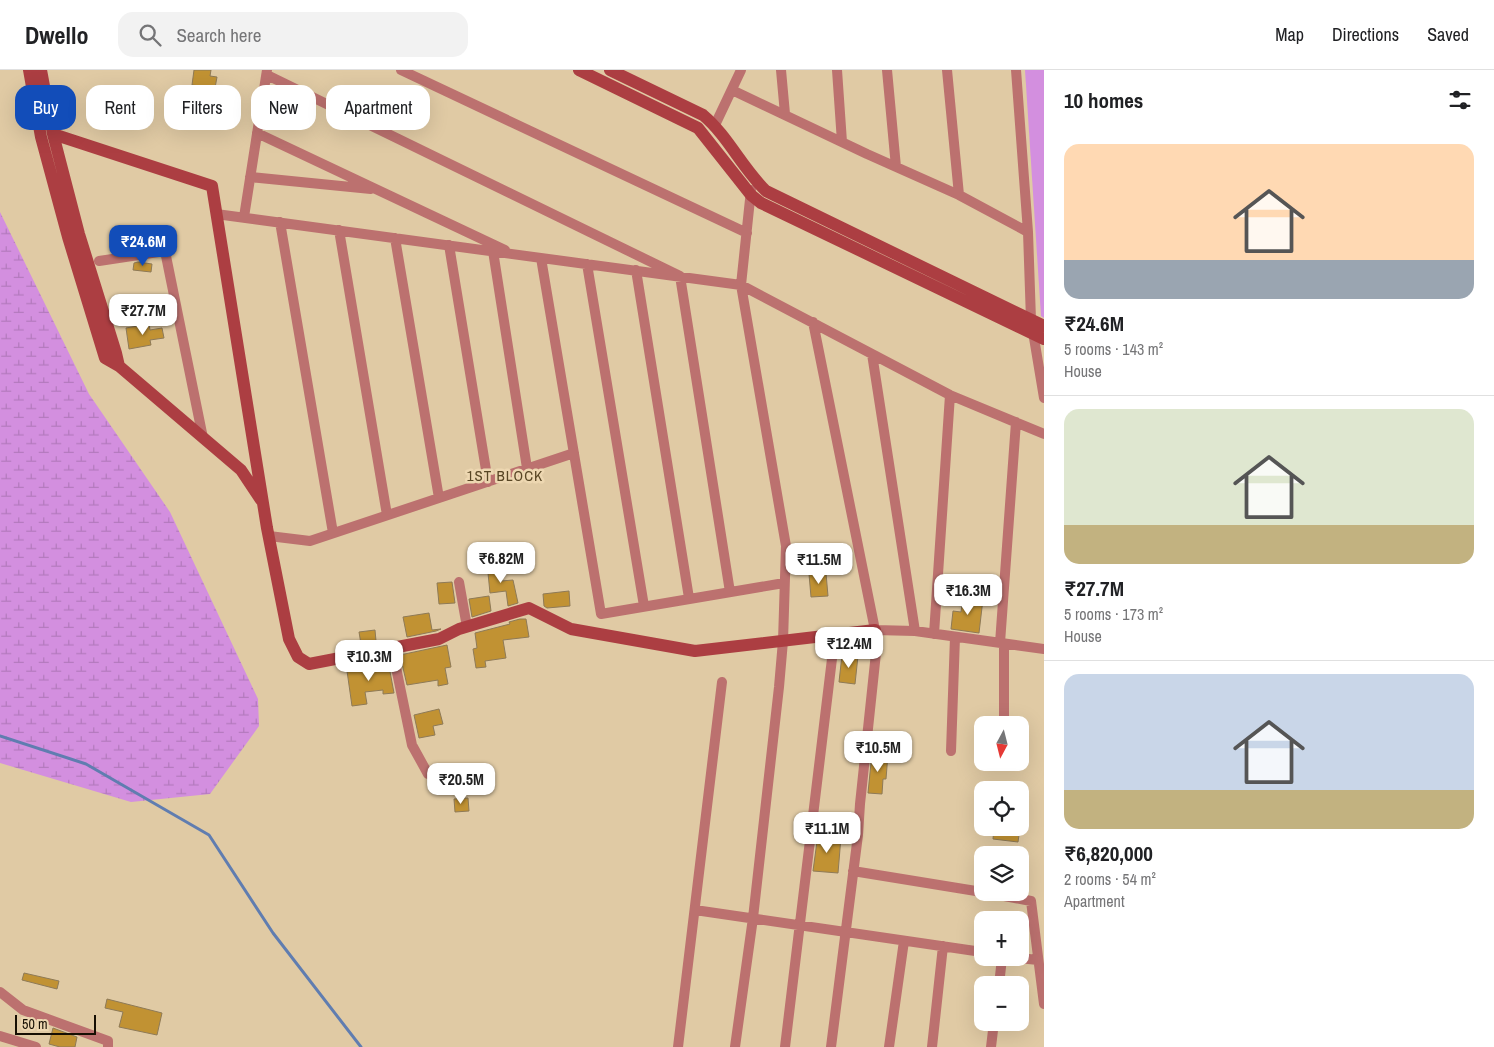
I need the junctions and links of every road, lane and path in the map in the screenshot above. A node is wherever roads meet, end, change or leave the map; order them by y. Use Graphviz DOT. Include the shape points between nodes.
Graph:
graph roads {
  1 [pos="29,70"];
  2 [pos="41,70"];
  3 [pos="401,70"];
  4 [pos="580,70"];
  5 [pos="610,70"];
  6 [pos="741,70"];
  7 [pos="781,70"];
  8 [pos="837,70"];
  9 [pos="887,70"];
  10 [pos="948,70"];
  11 [pos="1016,70"];
  12 [pos="267,72"];
  13 [pos="732,90"];
  14 [pos="785,114"];
  15 [pos="715,125"];
  16 [pos="257,133"];
  17 [pos="53,134"];
  18 [pos="842,142"];
  19 [pos="896,167"];
  20 [pos="250,177"];
  21 [pos="753,179"];
  22 [pos="379,190"];
  23 [pos="958,194"];
  24 [pos="751,195"];
  25 [pos="216,214"];
  26 [pos="244,217"];
  27 [pos="280,222"];
  28 [pos="340,230"];
  29 [pos="1028,232"];
  30 [pos="747,233"];
  31 [pos="395,238"];
  32 [pos="450,245"];
  33 [pos="493,251"];
  34 [pos="514,254"];
  35 [pos="541,258"];
  36 [pos="99,261"];
  37 [pos="587,264"];
  38 [pos="636,270"];
  39 [pos="680,276"];
  40 [pos="741,285"];
  41 [pos="1031,320"];
  42 [pos="813,322"];
  43 [pos="1044,326"];
  44 [pos="1039,337"];
  45 [pos="872,354"];
  46 [pos="119,366"];
  47 [pos="950,395"];
  48 [pos="1044,398"];
  49 [pos="1016,422"];
  50 [pos="1044,434"];
  51 [pos="203,438"];
  52 [pos="574,453"];
  53 [pos="527,468"];
  54 [pos="488,482"];
  55 [pos="439,498"];
  56 [pos="263,504"];
  57 [pos="387,515"];
  58 [pos="332,533"];
  59 [pos="269,536"];
  60 [pos="459,582"];
  61 [pos="784,583"];
  62 [pos="730,592"];
  63 [pos="689,598"];
  64 [pos="644,606"];
  65 [pos="467,627"];
  66 [pos="875,630"];
  67 [pos="915,631"];
  68 [pos="834,634"];
  69 [pos="934,634"];
  70 [pos="954,636"];
  71 [pos="783,641"];
  72 [pos="1002,643"];
  73 [pos="392,648"];
  74 [pos="1044,649"];
  75 [pos="722,682"];
  76 [pos="1004,716"];
  77 [pos="951,751"];
  78 [pos="428,774"];
  79 [pos="854,871"];
  80 [pos="974,891"];
  81 [pos="1029,900"];
  82 [pos="695,910"];
  83 [pos="753,918"];
  84 [pos="800,925"];
  85 [pos="846,932"];
  86 [pos="1039,933"];
  87 [pos="904,941"];
  88 [pos="943,946"];
  89 [pos="974,951"];
  90 [pos="1029,959"];
  91 [pos="1038,960"];
  92 [pos="0,992"];
  93 [pos="1044,1004"];
  94 [pos="993,1031"];
  95 [pos="0,1036"];
  96 [pos="36,1047"];
  97 [pos="108,1047"];
  98 [pos="678,1047"];
  99 [pos="735,1047"];
  100 [pos="785,1047"];
  101 [pos="831,1047"];
  102 [pos="889,1047"];
  103 [pos="932,1047"];
  104 [pos="991,1047"];
  1 -- 46 [label="street" via="41,137 68,237 106,358"];
  2 -- 17 [label="street"];
  3 -- 30 [label="street"];
  4 -- 24 [label="street" via="698,128"];
  5 -- 15 [label="street" via="703,115"];
  6 -- 13 [label="street"];
  7 -- 14 [label="street"];
  8 -- 18 [label="street"];
  9 -- 19 [label="street"];
  10 -- 23 [label="street"];
  11 -- 29 [label="street"];
  12 -- 16 [label="street"];
  12 -- 39 [label="street"];
  13 -- 14 [label="street"];
  13 -- 15 [label="street"];
  14 -- 18 [label="street"];
  15 -- 21 [label="street"];
  16 -- 20 [label="street"];
  16 -- 22 [label="street"];
  17 -- 25 [label="street" via="212,186"];
  17 -- 46 [label="street"];
  18 -- 19 [label="street"];
  19 -- 23 [label="street"];
  20 -- 22 [label="street"];
  20 -- 26 [label="street"];
  21 -- 24 [label="street"];
  21 -- 41 [label="street" via="766,191"];
  22 -- 34 [label="street"];
  23 -- 29 [label="street"];
  24 -- 30 [label="street"];
  24 -- 44 [label="street" via="761,203"];
  25 -- 26 [label="street"];
  25 -- 56 [label="street"];
  26 -- 27 [label="street"];
  27 -- 28 [label="street"];
  27 -- 58 [label="street"];
  28 -- 31 [label="street"];
  28 -- 57 [label="street"];
  29 -- 41 [label="street"];
  30 -- 40 [label="street"];
  31 -- 32 [label="street"];
  31 -- 55 [label="street"];
  32 -- 33 [label="street"];
  32 -- 54 [label="street"];
  33 -- 34 [label="street"];
  33 -- 53 [label="street"];
  34 -- 35 [label="street"];
  35 -- 37 [label="street"];
  35 -- 52 [label="street"];
  36 -- 51 [label="street" via="165,251"];
  37 -- 38 [label="street"];
  37 -- 64 [label="street"];
  38 -- 39 [label="street"];
  38 -- 63 [label="street"];
  39 -- 40 [label="street"];
  39 -- 62 [label="street"];
  40 -- 42 [label="street"];
  40 -- 61 [label="street" via="786,546"];
  41 -- 43 [label="street"];
  41 -- 44 [label="street"];
  42 -- 45 [label="street"];
  42 -- 66 [label="street"];
  44 -- 48 [label="street"];
  45 -- 47 [label="street"];
  45 -- 67 [label="street"];
  46 -- 51 [label="street"];
  47 -- 49 [label="street"];
  47 -- 69 [label="street"];
  49 -- 50 [label="street"];
  49 -- 72 [label="street"];
  51 -- 56 [label="street" via="241,470"];
  52 -- 53 [label="street"];
  52 -- 64 [label="street" via="601,614"];
  53 -- 54 [label="street"];
  54 -- 55 [label="street"];
  55 -- 57 [label="street"];
  56 -- 59 [label="street"];
  57 -- 58 [label="street"];
  58 -- 59 [label="street" via="310,541"];
  59 -- 73 [label="street" via="290,639 298,657 310,664"];
  60 -- 65 [label="street"];
  61 -- 62 [label="street"];
  61 -- 71 [label="street"];
  62 -- 63 [label="street"];
  63 -- 64 [label="street"];
  65 -- 71 [label="street" via="529,608 571,629 695,651"];
  65 -- 73 [label="street" via="439,639"];
  66 -- 67 [label="street"];
  66 -- 68 [label="street"];
  66 -- 79 [label="street" via="876,653"];
  67 -- 69 [label="street"];
  68 -- 71 [label="street"];
  68 -- 84 [label="street"];
  69 -- 70 [label="street"];
  70 -- 72 [label="street"];
  70 -- 77 [label="street"];
  71 -- 83 [label="street"];
  72 -- 74 [label="street"];
  72 -- 76 [label="street"];
  73 -- 78 [label="street" via="412,745"];
  75 -- 82 [label="street"];
  79 -- 80 [label="street"];
  79 -- 85 [label="street"];
  81 -- 86 [label="street"];
  82 -- 83 [label="street"];
  82 -- 98 [label="street"];
  83 -- 84 [label="street"];
  83 -- 99 [label="street"];
  84 -- 85 [label="street"];
  84 -- 100 [label="street"];
  85 -- 87 [label="street"];
  85 -- 101 [label="street"];
  86 -- 91 [label="street"];
  87 -- 88 [label="street"];
  87 -- 102 [label="street"];
  88 -- 89 [label="street"];
  88 -- 103 [label="street"];
  90 -- 91 [label="street"];
  91 -- 93 [label="street"];
  92 -- 97 [label="street" via="23,1010 108,1041"];
  94 -- 104 [label="street"];
  95 -- 96 [label="street"];
}
